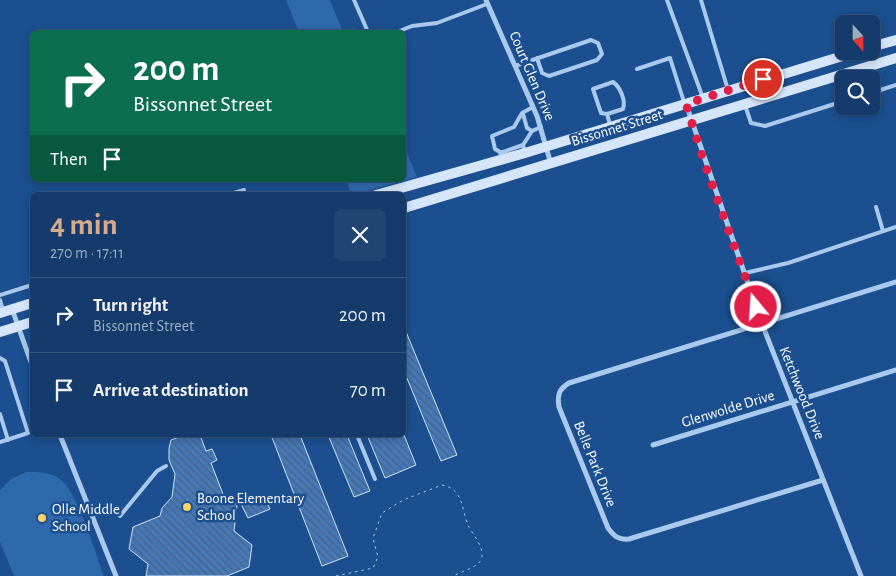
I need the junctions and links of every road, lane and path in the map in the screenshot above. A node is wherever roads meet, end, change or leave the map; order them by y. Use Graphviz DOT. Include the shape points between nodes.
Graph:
graph roads {
  1 [pos="354,0"];
  2 [pos="667,0"];
  3 [pos="701,0"];
  4 [pos="486,2"];
  5 [pos="367,30"];
  6 [pos="402,30"];
  7 [pos="896,40"];
  8 [pos="880,44"];
  9 [pos="537,58"];
  10 [pos="835,58"];
  11 [pos="896,58"];
  12 [pos="515,66"];
  13 [pos="637,69"];
  14 [pos="856,70"];
  15 [pos="835,76"];
  16 [pos="896,85"];
  17 [pos="880,89"];
  18 [pos="728,90"];
  19 [pos="703,98"];
  20 [pos="744,103"];
  21 [pos="685,104"];
  22 [pos="835,104"];
  23 [pos="533,107"];
  24 [pos="522,113"];
  25 [pos="607,114"];
  26 [pos="691,120"];
  27 [pos="541,127"];
  28 [pos="610,127"];
  29 [pos="532,131"];
  30 [pos="548,146"];
  31 [pos="524,149"];
  32 [pos="501,156"];
  33 [pos="552,164"];
  34 [pos="244,190"];
  35 [pos="237,192"];
  36 [pos="386,192"];
  37 [pos="406,207"];
  38 [pos="876,208"];
  39 [pos="896,227"];
  40 [pos="883,231"];
  41 [pos="745,273"];
  42 [pos="896,282"];
  43 [pos="30,286"];
  44 [pos="0,295"];
  45 [pos="0,300"];
  46 [pos="30,304"];
  47 [pos="5,311"];
  48 [pos="30,323"];
  49 [pos="762,324"];
  50 [pos="17,326"];
  51 [pos="0,332"];
  52 [pos="0,358"];
  53 [pos="30,360"];
  54 [pos="896,370"];
  55 [pos="793,402"];
  56 [pos="0,414"];
  57 [pos="61,437"];
  58 [pos="358,437"];
  59 [pos="8,440"];
  60 [pos="0,442"];
  61 [pos="653,445"];
  62 [pos="166,466"];
  63 [pos="375,479"];
  64 [pos="823,480"];
  65 [pos="120,516"];
  66 [pos="116,576"];
  67 [pos="336,576"];
  68 [pos="454,576"];
  69 [pos="861,576"];
  1 -- 5 [label="lane"];
  2 -- 19 [label="lane"];
  3 -- 18 [label="lane"];
  4 -- 6 [label="lane" via="437,23"];
  4 -- 12 [label="street, Court Glen Drive"];
  7 -- 8 [label="main road"];
  9 -- 9 [label="lane" via="591,40 598,43 602,54 597,60 548,76 542,73"];
  9 -- 12 [label="lane"];
  10 -- 18 [label="main road, Bissonnet Street"];
  11 -- 14 [label="main road, Bissonnet Street"];
  12 -- 23 [label="street, Court Glen Drive"];
  13 -- 21 [label="lane" via="670,58"];
  15 -- 20 [label="main road, Bissonnet Street"];
  16 -- 17 [label="lane"];
  18 -- 19 [label="main road, Bissonnet Street"];
  19 -- 21 [label="main road, Bissonnet Street"];
  20 -- 22 [label="lane" via="750,123 765,126"];
  20 -- 26 [label="main road, Bissonnet Street"];
  21 -- 26 [label="street, Ketchwood Drive"];
  21 -- 28 [label="main road, Bissonnet Street"];
  23 -- 24 [label="lane"];
  23 -- 27 [label="street, Court Glen Drive"];
  24 -- 29 [label="lane" via="527,128"];
  24 -- 32 [label="lane" via="514,127 492,136 495,149"];
  25 -- 25 [label="lane" via="600,113 593,89 613,82 625,104 623,109"];
  25 -- 28 [label="lane"];
  26 -- 33 [label="main road, Bissonnet Street"];
  26 -- 41 [label="street, Ketchwood Drive"];
  27 -- 29 [label="lane"];
  27 -- 30 [label="street, Court Glen Drive"];
  28 -- 30 [label="main road, Bissonnet Street"];
  29 -- 31 [label="lane"];
  30 -- 31 [label="main road, Bissonnet Street"];
  30 -- 33 [label="street, Court Glen Drive"];
  31 -- 32 [label="main road, Bissonnet Street"];
  32 -- 36 [label="main road, Bissonnet Street"];
  33 -- 37 [label="main road, Bissonnet Street"];
  34 -- 35 [label="lane"];
  38 -- 40 [label="lane"];
  39 -- 40 [label="lane"];
  40 -- 41 [label="lane" via="788,263"];
  41 -- 49 [label="street, Ketchwood Drive"];
  42 -- 49 [label="street"];
  43 -- 44 [label="lane"];
  45 -- 47 [label="lane"];
  46 -- 47 [label="main road"];
  47 -- 50 [label="street"];
  48 -- 50 [label="main road"];
  49 -- 55 [label="street, Ketchwood Drive"];
  49 -- 64 [label="street, Belle Park Drive" via="570,383 561,388 559,407 608,528 621,540"];
  50 -- 51 [label="main road"];
  50 -- 53 [label="street"];
  52 -- 59 [label="lane" via="5,361 28,433"];
  54 -- 55 [label="street, Glenwolde Drive"];
  55 -- 61 [label="street, Glenwolde Drive"];
  55 -- 64 [label="street, Ketchwood Drive"];
  56 -- 59 [label="lane"];
  57 -- 66 [label="street"];
  58 -- 63 [label="lane"];
  59 -- 60 [label="lane"];
  62 -- 65 [label="lane" via="157,472"];
  64 -- 69 [label="street, Ketchwood Drive"];
  67 -- 68 [label="path" via="374,568 378,557 372,538 382,513 403,500 442,485 448,486 460,498 482,558"];
}
